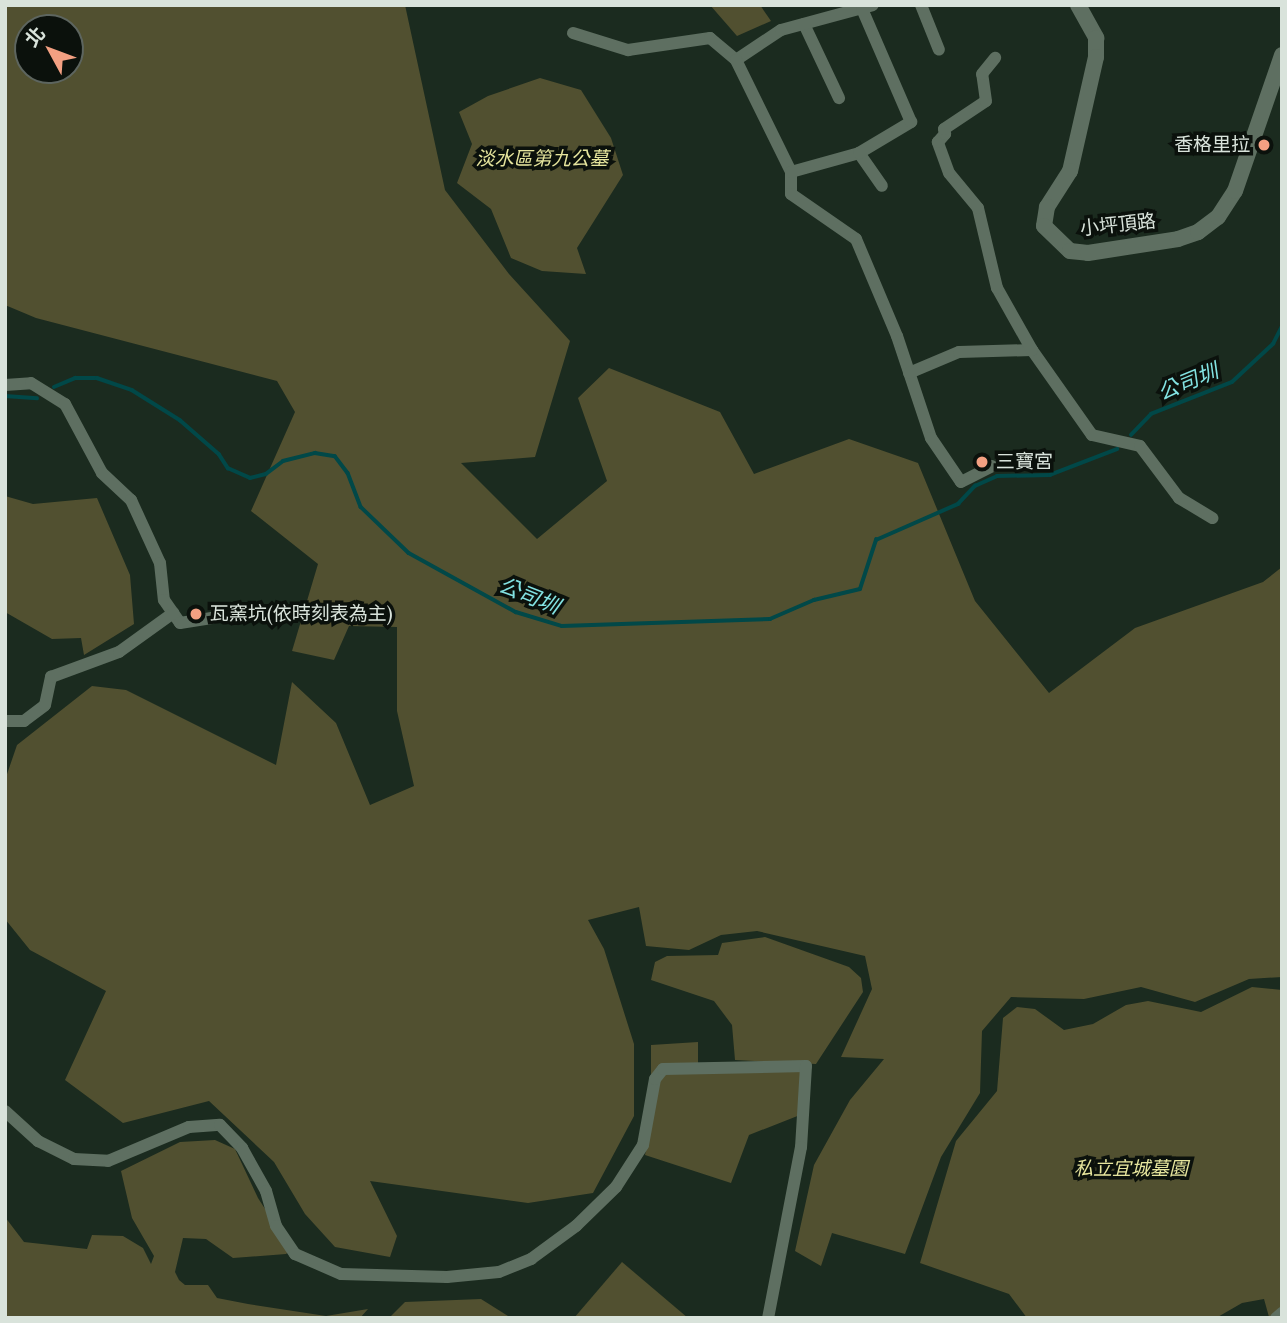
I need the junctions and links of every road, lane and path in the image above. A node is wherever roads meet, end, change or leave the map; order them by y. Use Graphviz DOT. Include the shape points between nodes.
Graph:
graph roads {
  1 [pos="921,5"];
  2 [pos="1078,5"];
  3 [pos="867,7"];
  4 [pos="804,24"];
  5 [pos="573,33"];
  6 [pos="939,50"];
  7 [pos="1282,55"];
  8 [pos="995,58"];
  9 [pos="736,60"];
  10 [pos="839,98"];
  11 [pos="859,153"];
  12 [pos="791,172"];
  13 [pos="882,186"];
  14 [pos="1032,350"];
  15 [pos="909,373"];
  16 [pos="5,385"];
  17 [pos="992,466"];
  18 [pos="1212,518"];
  19 [pos="173,613"];
  20 [pos="212,618"];
  21 [pos="5,721"];
  22 [pos="5,1111"];
  23 [pos="1282,1313"];
  24 [pos="768,1318"];
  25 [pos="1276,1318"];
  1 -- 6 [label="street"];
  2 -- 7 [label="street, 小坪頂路" via="1096,38 1096,57 1070,171 1047,208 1044,226 1070,251 1088,253 1178,239 1198,232 1218,216 1235,191"];
  3 -- 4 [label="street"];
  3 -- 11 [label="street" via="911,122"];
  4 -- 9 [label="street" via="780,30"];
  4 -- 10 [label="street"];
  5 -- 9 [label="street" via="628,50 710,38"];
  8 -- 14 [label="street" via="982,74 986,101 944,129 946,134 939,142 949,173 978,208 997,288"];
  9 -- 12 [label="street"];
  11 -- 12 [label="street"];
  11 -- 13 [label="street"];
  12 -- 15 [label="street" via="791,194 856,239"];
  14 -- 15 [label="street" via="959,352"];
  14 -- 18 [label="street" via="1092,435 1140,446 1179,498"];
  15 -- 17 [label="street" via="931,438 961,482"];
  16 -- 19 [label="street" via="31,383 65,404 102,473 131,500 160,564 164,600"];
  19 -- 20 [label="street" via="180,623"];
  19 -- 21 [label="street" via="119,652 51,677 45,705 24,720"];
  22 -- 24 [label="street" via="38,1141 74,1159 108,1161 189,1127 220,1125 242,1147 266,1191 276,1226 295,1254 341,1274 447,1277 499,1272 531,1259 576,1226 616,1187 643,1145 655,1079 663,1069 806,1066 801,1147"];
  23 -- 25 [label="street"];
}
